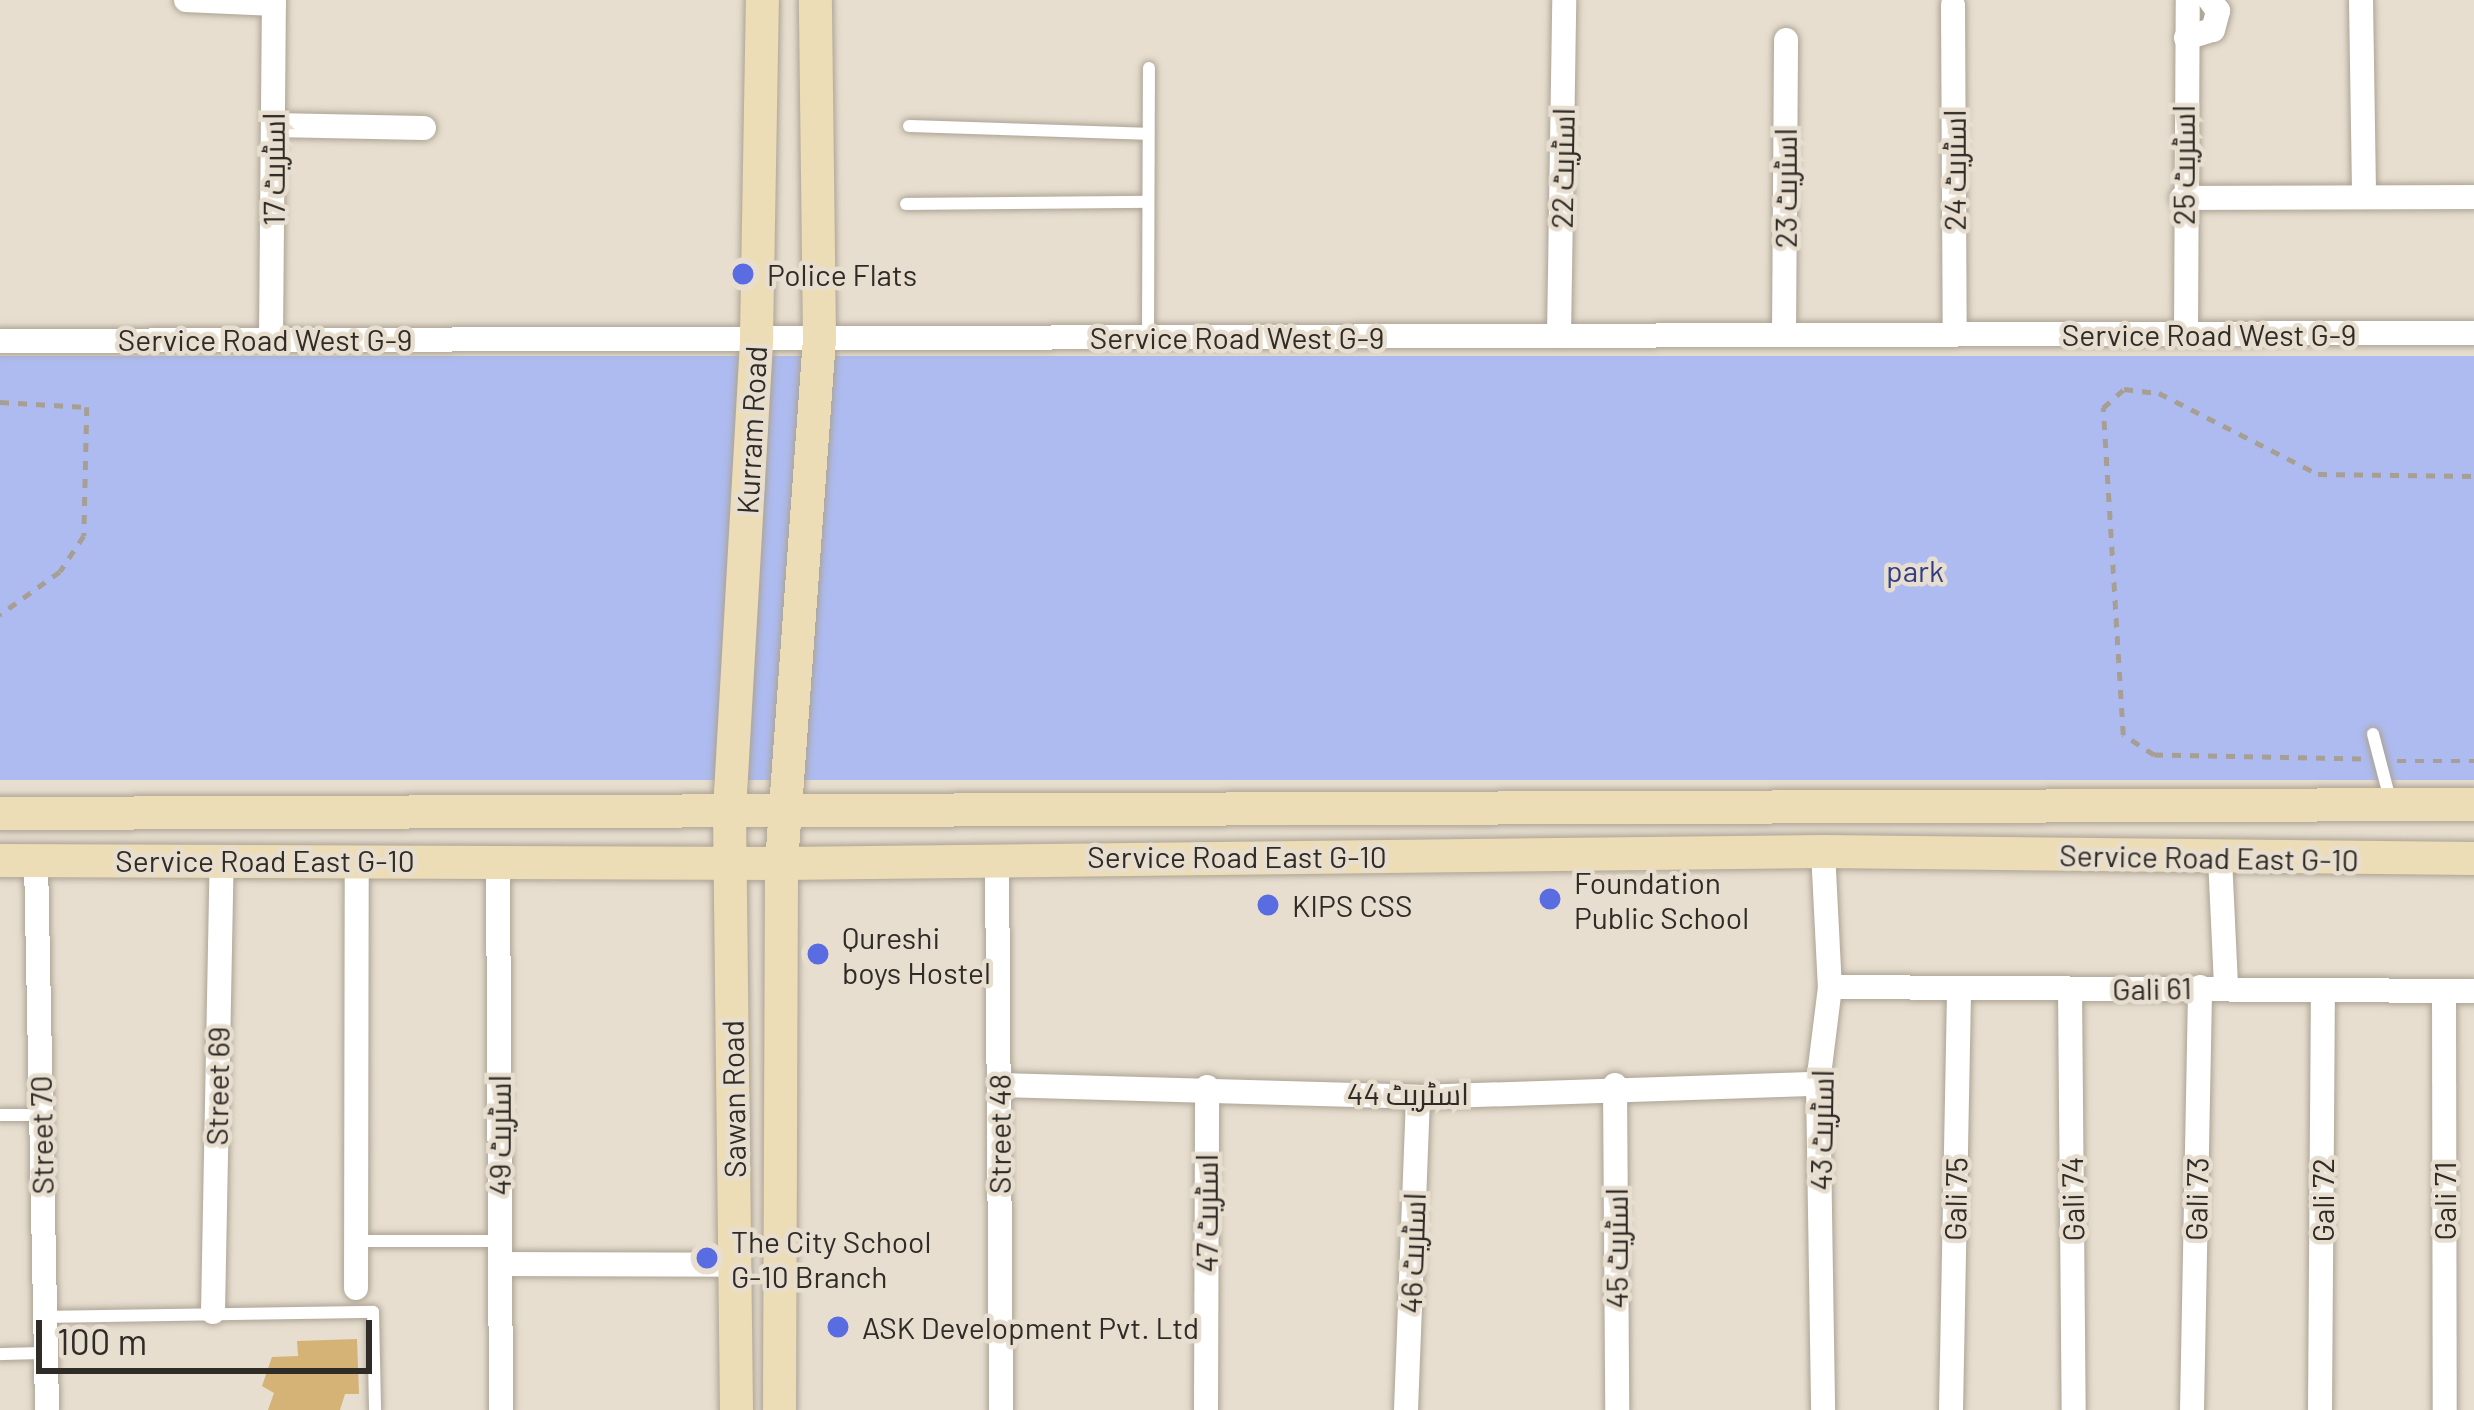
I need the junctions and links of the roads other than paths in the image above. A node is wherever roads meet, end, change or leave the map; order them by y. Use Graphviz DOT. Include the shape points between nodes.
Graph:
graph roads {
  1 [pos="186,0"];
  2 [pos="762,0"];
  3 [pos="815,0"];
  4 [pos="1564,0"];
  5 [pos="2188,0"];
  6 [pos="2210,0"];
  7 [pos="2361,0"];
  8 [pos="274,2"];
  9 [pos="1952,5"];
  10 [pos="2186,38"];
  11 [pos="1786,40"];
  12 [pos="1149,68"];
  13 [pos="273,125"];
  14 [pos="909,126"];
  15 [pos="424,128"];
  16 [pos="1148,134"];
  17 [pos="2365,196"];
  18 [pos="2474,197"];
  19 [pos="2182,199"];
  20 [pos="1148,202"];
  21 [pos="906,204"];
  22 [pos="2474,333"];
  23 [pos="1955,334"];
  24 [pos="2186,334"];
  25 [pos="1784,335"];
  26 [pos="1559,336"];
  27 [pos="756,337"];
  28 [pos="1148,337"];
  29 [pos="271,338"];
  30 [pos="820,338"];
  31 [pos="0,341"];
  32 [pos="2374,734"];
  33 [pos="2392,804"];
  34 [pos="2457,804"];
  35 [pos="784,808"];
  36 [pos="729,810"];
  37 [pos="0,813"];
  38 [pos="1823,851"];
  39 [pos="997,858"];
  40 [pos="2220,858"];
  41 [pos="2457,858"];
  42 [pos="0,860"];
  43 [pos="36,860"];
  44 [pos="222,860"];
  45 [pos="357,860"];
  46 [pos="498,860"];
  47 [pos="730,860"];
  48 [pos="781,862"];
  49 [pos="2226,986"];
  50 [pos="1830,987"];
  51 [pos="2200,987"];
  52 [pos="1959,988"];
  53 [pos="2070,989"];
  54 [pos="2324,990"];
  55 [pos="2444,991"];
  56 [pos="2474,992"];
  57 [pos="1818,1084"];
  58 [pos="999,1085"];
  59 [pos="1615,1085"];
  60 [pos="1207,1087"];
  61 [pos="1418,1097"];
  62 [pos="41,1114"];
  63 [pos="0,1115"];
  64 [pos="356,1241"];
  65 [pos="500,1252"];
  66 [pos="735,1265"];
  67 [pos="356,1288"];
  68 [pos="213,1312"];
  69 [pos="44,1317"];
  70 [pos="0,1354"];
  71 [pos="45,1354"];
  72 [pos="47,1410"];
  73 [pos="375,1410"];
  74 [pos="501,1410"];
  75 [pos="736,1410"];
  76 [pos="779,1410"];
  77 [pos="1000,1410"];
  78 [pos="1206,1410"];
  79 [pos="1406,1410"];
  80 [pos="1617,1410"];
  81 [pos="1823,1410"];
  82 [pos="1951,1410"];
  83 [pos="2074,1410"];
  84 [pos="2192,1410"];
  85 [pos="2320,1410"];
  86 [pos="2445,1410"];
  1 -- 8 [label="street"];
  2 -- 27 [label="main road, Kurram Road"];
  3 -- 30 [label="main road"];
  4 -- 26 [label="street, اسٹریٹ 22"];
  5 -- 19 [label="street, اسٹریٹ 25"];
  6 -- 10 [label="street" via="2218,11 2213,30"];
  7 -- 17 [label="street"];
  8 -- 13 [label="street, اسٹریٹ 17"];
  9 -- 23 [label="street, اسٹریٹ 24"];
  11 -- 25 [label="street, اسٹریٹ 23"];
  12 -- 16 [label="lane"];
  13 -- 15 [label="street"];
  13 -- 29 [label="street, اسٹریٹ 17"];
  14 -- 16 [label="lane"];
  16 -- 20 [label="lane"];
  17 -- 18 [label="street"];
  17 -- 19 [label="street"];
  19 -- 24 [label="street, اسٹریٹ 25"];
  20 -- 21 [label="lane"];
  20 -- 28 [label="lane"];
  22 -- 24 [label="street, Service Road West G-9"];
  23 -- 24 [label="street, Service Road West G-9"];
  23 -- 25 [label="street, Service Road West G-9"];
  25 -- 26 [label="street, Service Road West G-9"];
  26 -- 28 [label="street, Service Road West G-9"];
  27 -- 29 [label="street, Service Road West G-9"];
  27 -- 30 [label="street, Service Road West G-9"];
  27 -- 36 [label="main road, Kurram Road"];
  28 -- 30 [label="street, Service Road West G-9"];
  29 -- 31 [label="street, Service Road West G-9"];
  30 -- 35 [label="main road, Sawan Road"];
  32 -- 33 [label="lane"];
  33 -- 34 [label="main road, Service Road East G-10"];
  33 -- 35 [label="main road, Service Road East G-10"];
  34 -- 41 [label="main road"];
  35 -- 36 [label="main road, Service Road East G-10"];
  35 -- 48 [label="main road, Sawan Road"];
  36 -- 37 [label="main road, Service Road East G-10"];
  36 -- 47 [label="main road, Kurram Road"];
  38 -- 39 [label="main road, Service Road East G-10"];
  38 -- 40 [label="main road, Service Road East G-10"];
  38 -- 50 [label="street, اسٹریٹ 43"];
  39 -- 48 [label="main road, Service Road East G-10"];
  39 -- 58 [label="street, Street 48"];
  40 -- 41 [label="main road, Service Road East G-10"];
  40 -- 49 [label="street"];
  42 -- 43 [label="main road, Service Road East G-10"];
  43 -- 44 [label="main road, Service Road East G-10"];
  43 -- 62 [label="street, Street 70"];
  44 -- 45 [label="main road, Service Road East G-10"];
  44 -- 68 [label="street, Street 69"];
  45 -- 46 [label="main road, Service Road East G-10"];
  45 -- 64 [label="street"];
  46 -- 47 [label="main road, Service Road East G-10"];
  46 -- 65 [label="street, اسٹریٹ 49"];
  47 -- 48 [label="main road, Service Road East G-10"];
  47 -- 66 [label="main road, Sawan Road"];
  48 -- 76 [label="main road, Sawan Road"];
  49 -- 51 [label="street, Gali 61"];
  49 -- 54 [label="street, Gali 61"];
  50 -- 52 [label="street, Gali 61"];
  50 -- 57 [label="street, اسٹریٹ 43"];
  51 -- 53 [label="street, Gali 61"];
  51 -- 84 [label="street, Gali 73"];
  52 -- 53 [label="street, Gali 61"];
  52 -- 82 [label="street, Gali 75"];
  53 -- 83 [label="street, Gali 74"];
  54 -- 55 [label="street, Gali 61"];
  54 -- 85 [label="street, Gali 72"];
  55 -- 56 [label="street, Gali 61"];
  55 -- 86 [label="street, Gali 71"];
  57 -- 59 [label="street, اسٹریٹ 44"];
  57 -- 81 [label="street, اسٹریٹ 43"];
  58 -- 60 [label="street, اسٹریٹ 44"];
  58 -- 77 [label="street, Street 48"];
  59 -- 61 [label="street, اسٹریٹ 44"];
  59 -- 80 [label="street, اسٹریٹ 45"];
  60 -- 61 [label="street, اسٹریٹ 44"];
  60 -- 78 [label="street, اسٹریٹ 47"];
  61 -- 79 [label="street, اسٹریٹ 46"];
  62 -- 63 [label="lane"];
  62 -- 69 [label="street, Street 70"];
  64 -- 65 [label="lane"];
  64 -- 67 [label="street"];
  65 -- 66 [label="street"];
  65 -- 74 [label="street, اسٹریٹ 49"];
  66 -- 75 [label="main road, Sawan Road"];
  68 -- 69 [label="lane"];
  68 -- 73 [label="lane" via="373,1312"];
  69 -- 71 [label="street, Street 70"];
  70 -- 71 [label="lane"];
  71 -- 72 [label="street, Street 70"];
}
